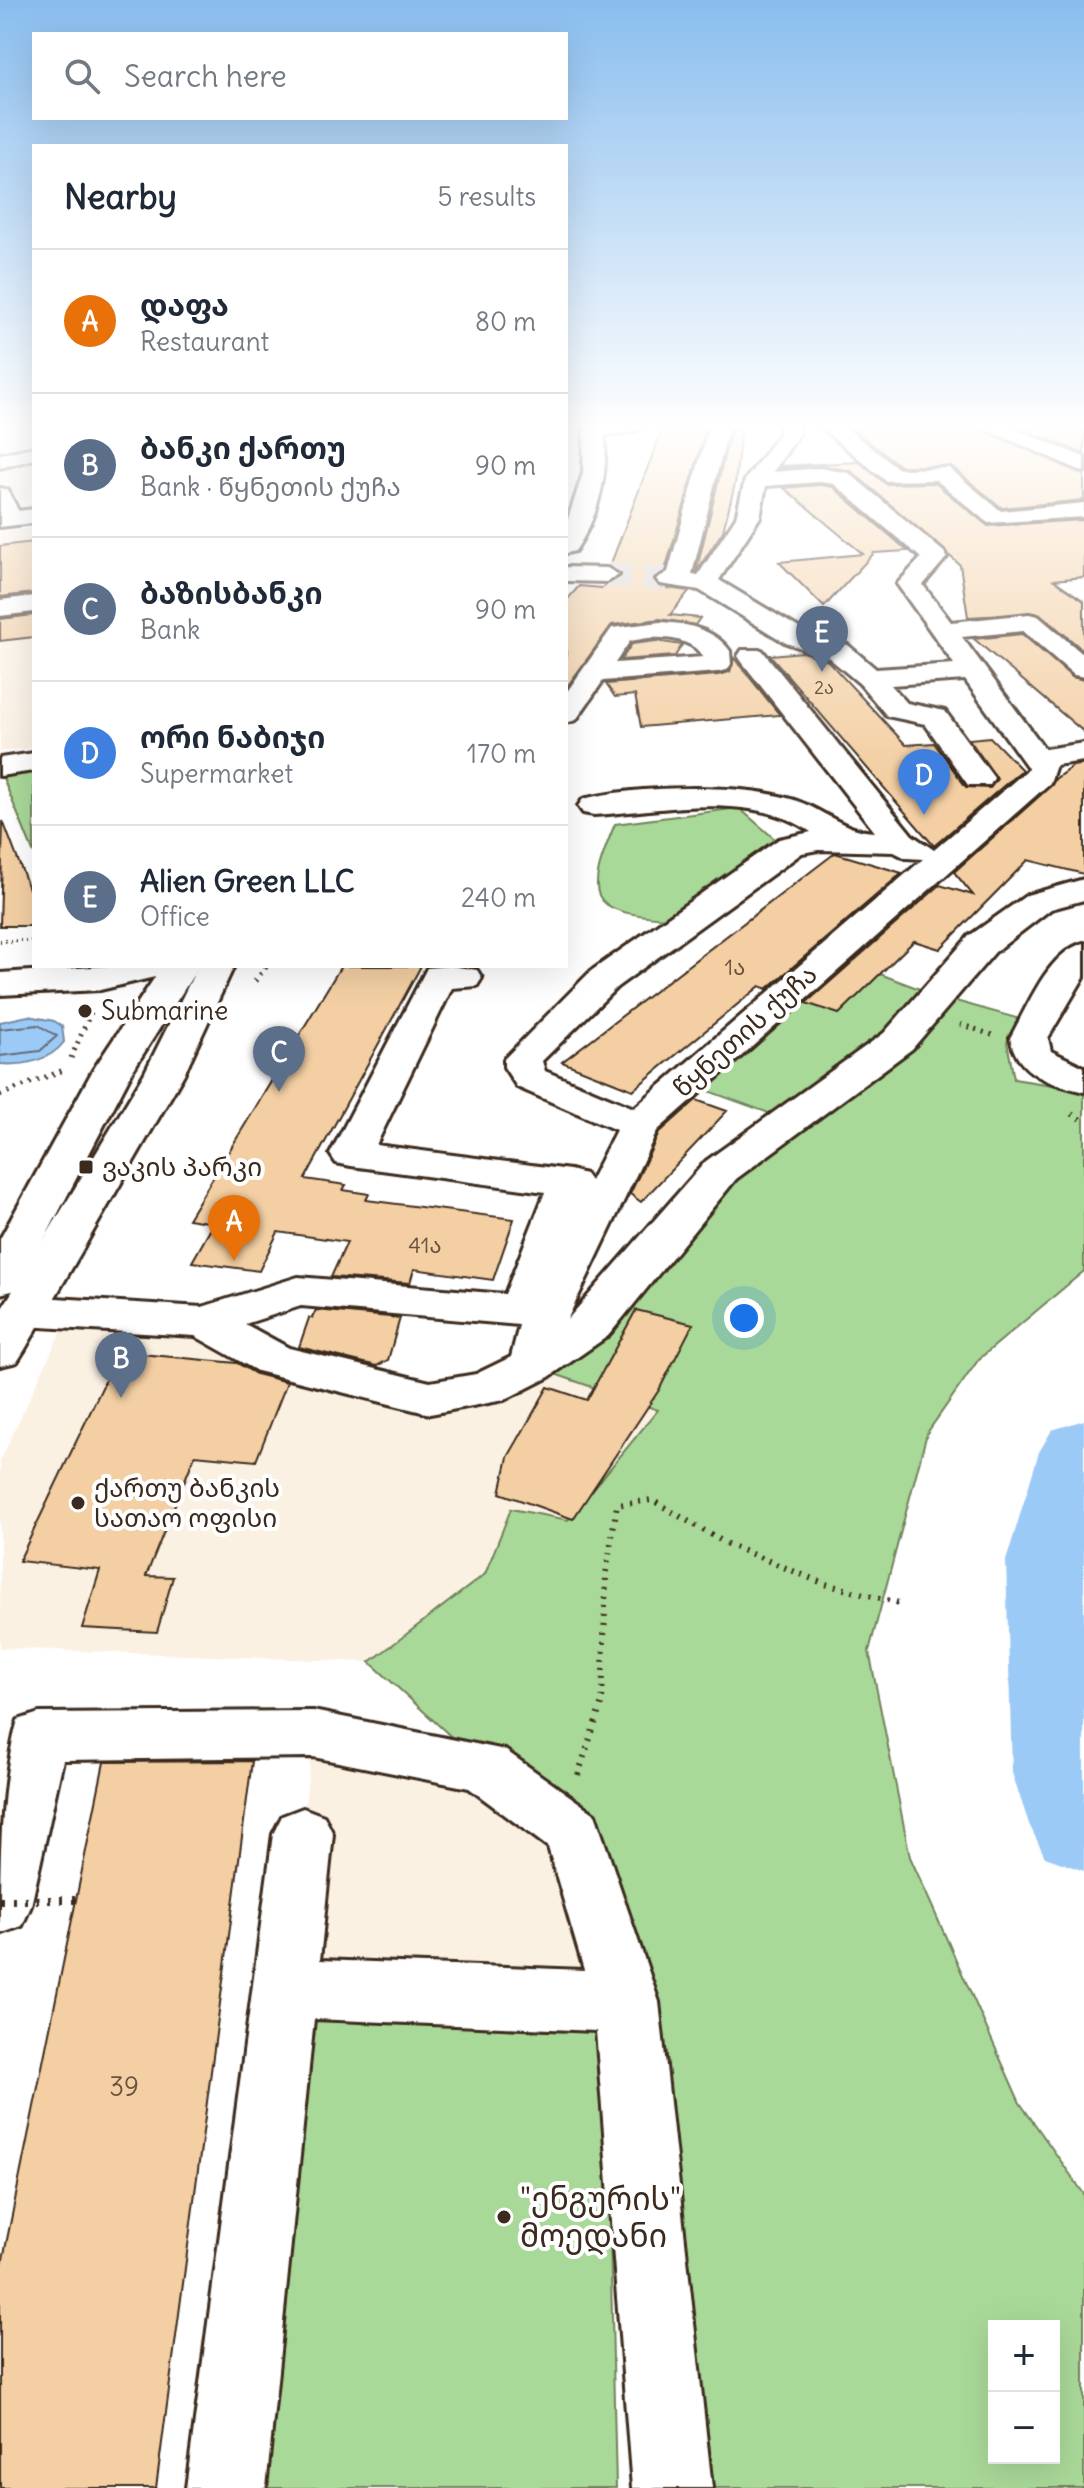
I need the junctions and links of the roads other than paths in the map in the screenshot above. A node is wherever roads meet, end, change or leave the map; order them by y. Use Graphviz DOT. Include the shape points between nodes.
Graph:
graph roads {
  1 [pos="685,541"];
  2 [pos="732,541"];
  3 [pos="916,541"];
  4 [pos="568,574"];
  5 [pos="607,575"];
  6 [pos="705,583"];
  7 [pos="32,604"];
  8 [pos="0,608"];
  9 [pos="943,631"];
  10 [pos="1050,641"];
  11 [pos="1084,647"];
  12 [pos="752,656"];
  13 [pos="1084,669"];
  14 [pos="970,671"];
  15 [pos="594,673"];
  16 [pos="870,678"];
  17 [pos="568,711"];
  18 [pos="32,744"];
  19 [pos="0,749"];
  20 [pos="1084,752"];
  21 [pos="1040,759"];
  22 [pos="32,762"];
  23 [pos="0,767"];
  24 [pos="979,778"];
  25 [pos="594,806"];
  26 [pos="846,841"];
  27 [pos="900,842"];
  28 [pos="938,862"];
  29 [pos="1084,889"];
  30 [pos="1084,954"];
  31 [pos="149,968"];
  32 [pos="180,968"];
  33 [pos="215,968"];
  34 [pos="464,978"];
  35 [pos="0,984"];
  36 [pos="1084,1080"];
  37 [pos="639,1125"];
  38 [pos="11,1295"];
  39 [pos="205,1322"];
  40 [pos="0,1351"];
  41 [pos="532,1366"];
  42 [pos="303,1834"];
  43 [pos="0,1903"];
  44 [pos="284,1988"];
  45 [pos="626,2002"];
  46 [pos="226,2488"];
  47 [pos="672,2488"];
  1 -- 6 [label="street" via="674,580"];
  2 -- 6 [label="street"];
  3 -- 9 [label="street" via="935,557 910,584"];
  4 -- 5 [label="street"];
  6 -- 16 [label="street" via="795,637 838,651"];
  7 -- 8 [label="street"];
  9 -- 10 [label="street" via="1029,622"];
  9 -- 14 [label="street"];
  10 -- 11 [label="street"];
  10 -- 13 [label="street"];
  12 -- 27 [label="street"];
  14 -- 16 [label="street"];
  14 -- 21 [label="street"];
  15 -- 17 [label="street"];
  16 -- 24 [label="street" via="897,710 935,717"];
  18 -- 19 [label="street"];
  20 -- 21 [label="street"];
  21 -- 28 [label="street, წყნეთის ქუჩა" via="1039,776"];
  22 -- 23 [label="street"];
  25 -- 26 [label="street" via="763,803 799,811"];
  26 -- 27 [label="street"];
  26 -- 37 [label="street" via="791,846 604,979 523,1059 531,1079"];
  27 -- 28 [label="street"];
  28 -- 37 [label="street, წყნეთის ქუჩა"];
  29 -- 41 [label="street" via="1039,902 982,944 898,1041 721,1170 592,1325"];
  30 -- 36 [label="street" via="1061,981 1029,1038 1033,1056"];
  31 -- 35 [label="street" via="100,979"];
  32 -- 38 [label="street" via="113,1070"];
  33 -- 38 [label="street" via="164,1074"];
  34 -- 39 [label="street" via="440,976 351,1154 570,1183 522,1310 298,1291"];
  37 -- 41 [label="street, წყნეთის ქუჩა" via="545,1315"];
  38 -- 39 [label="street"];
  38 -- 40 [label="street"];
  39 -- 41 [label="street" via="274,1360 430,1398 487,1389"];
  42 -- 44 [label="street"];
  43 -- 45 [label="street" via="39,1737 313,1734 484,1767 574,1832"];
  44 -- 45 [label="street"];
  44 -- 46 [label="street"];
  45 -- 47 [label="street"];
}
